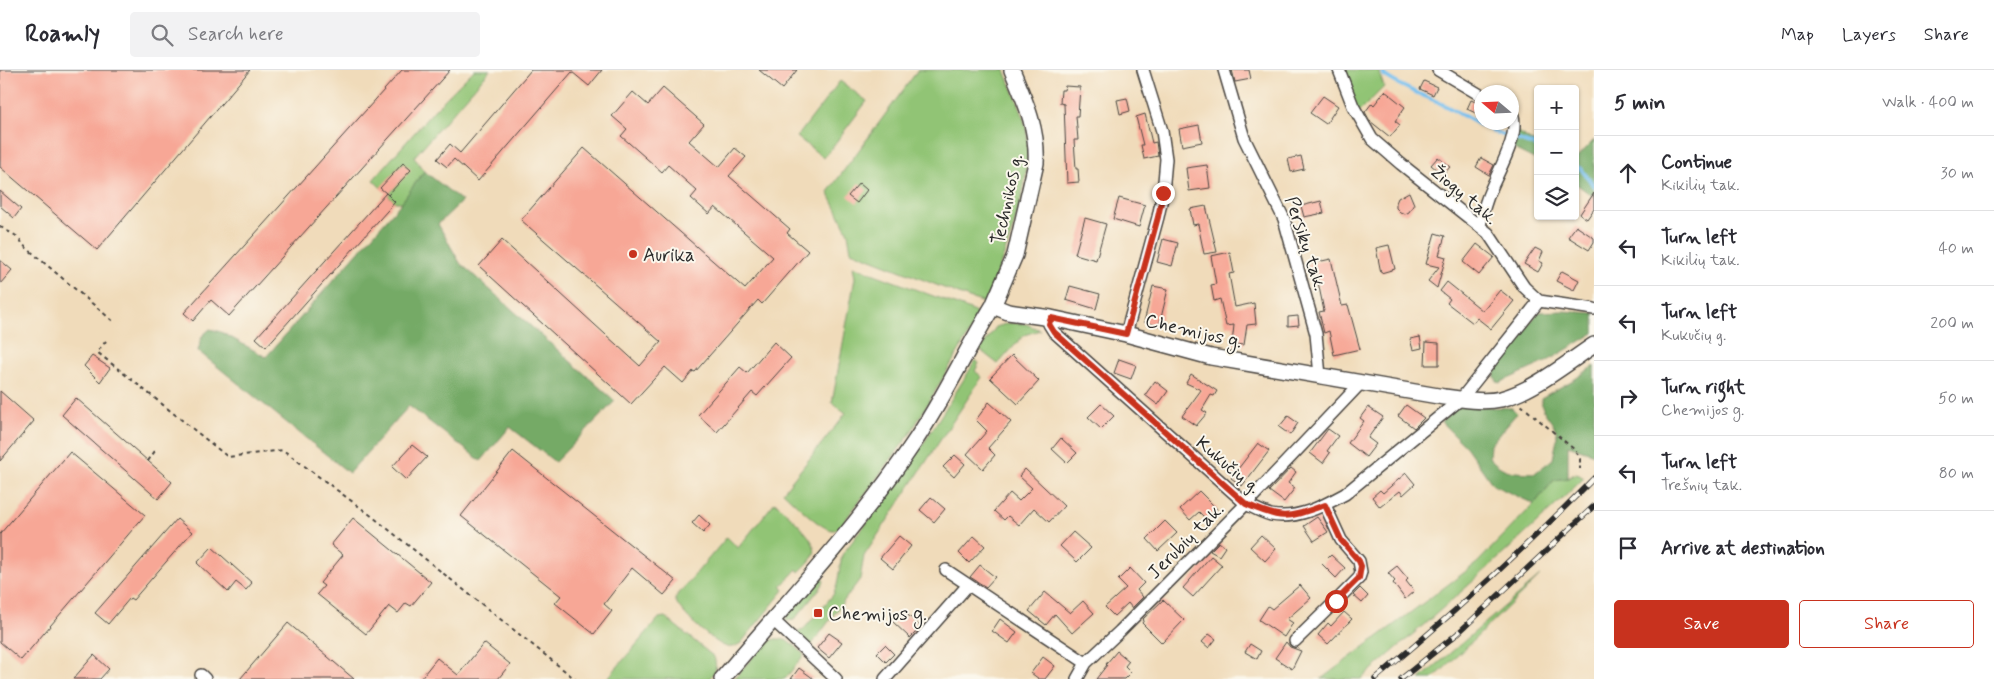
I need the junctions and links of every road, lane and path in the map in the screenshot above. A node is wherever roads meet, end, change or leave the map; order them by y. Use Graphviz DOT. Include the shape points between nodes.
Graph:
graph roads {
  1 [pos="1012,70"];
  2 [pos="1143,70"];
  3 [pos="1224,70"];
  4 [pos="1340,70"];
  5 [pos="1438,70"];
  6 [pos="1474,91"];
  7 [pos="1513,130"];
  8 [pos="1480,225"];
  9 [pos="0,226"];
  10 [pos="1539,301"];
  11 [pos="993,306"];
  12 [pos="1594,309"];
  13 [pos="1051,318"];
  14 [pos="114,322"];
  15 [pos="1126,334"];
  16 [pos="106,341"];
  17 [pos="1594,345"];
  18 [pos="1320,376"];
  19 [pos="1361,383"];
  20 [pos="1510,396"];
  21 [pos="1461,399"];
  22 [pos="155,451"];
  23 [pos="148,461"];
  24 [pos="1580,469"];
  25 [pos="1246,504"];
  26 [pos="1325,505"];
  27 [pos="946,570"];
  28 [pos="968,586"];
  29 [pos="773,620"];
  30 [pos="1295,640"];
  31 [pos="1086,663"];
  32 [pos="575,679"];
  33 [pos="722,679"];
  34 [pos="836,679"];
  35 [pos="885,679"];
  36 [pos="1076,679"];
  1 -- 11 [label="main road, Technikos g." via="1033,124 1036,164 1015,255"];
  2 -- 15 [label="street" via="1162,131 1166,159 1158,217"];
  3 -- 18 [label="street, Persikų tak." via="1244,138 1284,219 1316,334"];
  4 -- 8 [label="street, Žiogų tak." via="1353,106 1372,139"];
  5 -- 6 [label="street"];
  7 -- 8 [label="street"];
  8 -- 10 [label="street, Žiogų tak." via="1524,287"];
  9 -- 14 [label="path" via="21,239 22,244"];
  10 -- 12 [label="street"];
  10 -- 21 [label="street, Kukučių g."];
  11 -- 13 [label="main road, Chemijos g." via="1008,312"];
  11 -- 29 [label="main road" via="914,444 849,531"];
  13 -- 15 [label="main road, Chemijos g."];
  13 -- 25 [label="street, Kukučių g." via="1049,324 1054,332"];
  15 -- 18 [label="main road, Chemijos g." via="1211,357"];
  16 -- 32 [label="path" via="97,352 228,457 283,450"];
  17 -- 20 [label="main road, Chemijos g."];
  18 -- 19 [label="main road, Chemijos g."];
  19 -- 21 [label="main road, Chemijos g."];
  19 -- 25 [label="street, Jerubių tak."];
  20 -- 21 [label="main road, Chemijos g."];
  20 -- 24 [label="path" via="1575,450 1580,459"];
  21 -- 26 [label="street, Kukučių g." via="1345,494"];
  22 -- 23 [label="path"];
  25 -- 26 [label="street, Kukučių g." via="1270,515 1289,517"];
  25 -- 31 [label="street, Jerubių tak."];
  26 -- 30 [label="street" via="1341,540 1359,561 1361,572 1359,578"];
  27 -- 28 [label="street"];
  28 -- 31 [label="street"];
  28 -- 35 [label="street"];
  29 -- 33 [label="main road"];
  29 -- 34 [label="street"];
  31 -- 36 [label="street, Jerubių tak."];
}
